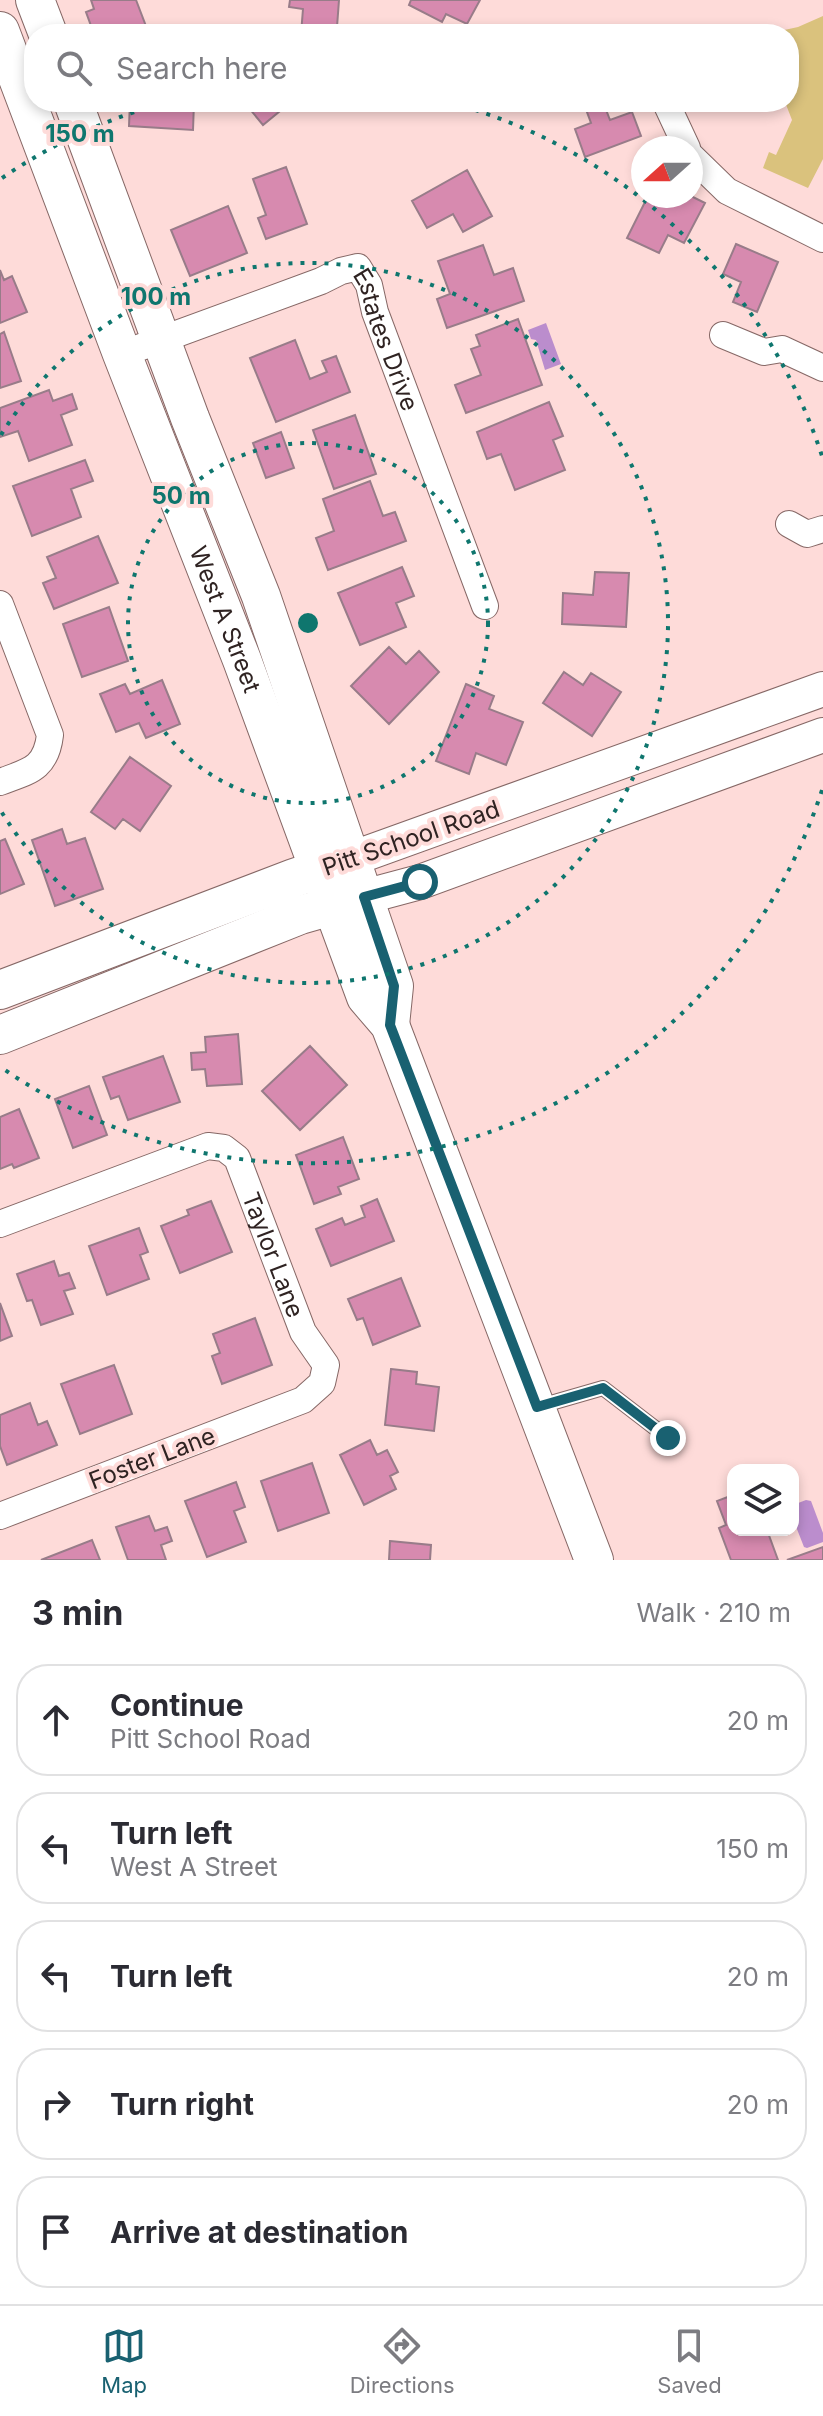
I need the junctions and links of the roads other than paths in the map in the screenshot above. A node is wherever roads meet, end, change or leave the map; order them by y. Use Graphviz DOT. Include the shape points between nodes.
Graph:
graph roads {
  1 [pos="35,0"];
  2 [pos="44,24"];
  3 [pos="0,31"];
  4 [pos="24,95"];
  5 [pos="31,112"];
  6 [pos="77,112"];
  7 [pos="670,112"];
  8 [pos="681,136"];
  9 [pos="703,168"];
  10 [pos="823,239"];
  11 [pos="723,335"];
  12 [pos="161,341"];
  13 [pos="122,354"];
  14 [pos="823,368"];
  15 [pos="789,524"];
  16 [pos="823,529"];
  17 [pos="0,604"];
  18 [pos="485,606"];
  19 [pos="823,689"];
  20 [pos="823,735"];
  21 [pos="0,782"];
  22 [pos="335,864"];
  23 [pos="348,901"];
  24 [pos="0,990"];
  25 [pos="0,1035"];
  26 [pos="0,1224"];
  27 [pos="303,1400"];
  28 [pos="537,1407"];
  29 [pos="668,1438"];
  30 [pos="0,1516"];
  31 [pos="594,1560"];
  1 -- 2 [label="main road"];
  3 -- 4 [label="main road, West A Street"];
  5 -- 13 [label="main road, West A Street"];
  6 -- 12 [label="main road, West A Street"];
  7 -- 8 [label="street"];
  9 -- 10 [label="street" via="727,191"];
  11 -- 14 [label="street" via="764,352 782,349"];
  12 -- 13 [label="street, Estates Drive"];
  12 -- 18 [label="street, Estates Drive" via="358,267"];
  12 -- 22 [label="main road, West A Street" via="261,596"];
  13 -- 22 [label="main road, West A Street" via="242,660"];
  15 -- 16 [label="street" via="807,534"];
  17 -- 21 [label="street" via="50,735 48,754 34,769"];
  19 -- 22 [label="street, Pitt School Road"];
  20 -- 23 [label="street, Pitt School Road" via="420,882"];
  22 -- 23 [label="main road, West A Street"];
  22 -- 24 [label="main road, Pitt School Road"];
  23 -- 25 [label="main road, Pitt School Road" via="300,915"];
  23 -- 28 [label="main road, West A Street" via="394,986 390,1025"];
  26 -- 27 [label="street, Taylor Lane" via="208,1146 224,1148 237,1158 303,1332 326,1365 322,1383"];
  27 -- 30 [label="street, Foster Lane"];
  28 -- 29 [label="lane" via="603,1388"];
  28 -- 31 [label="main road, West A Street"];
}
